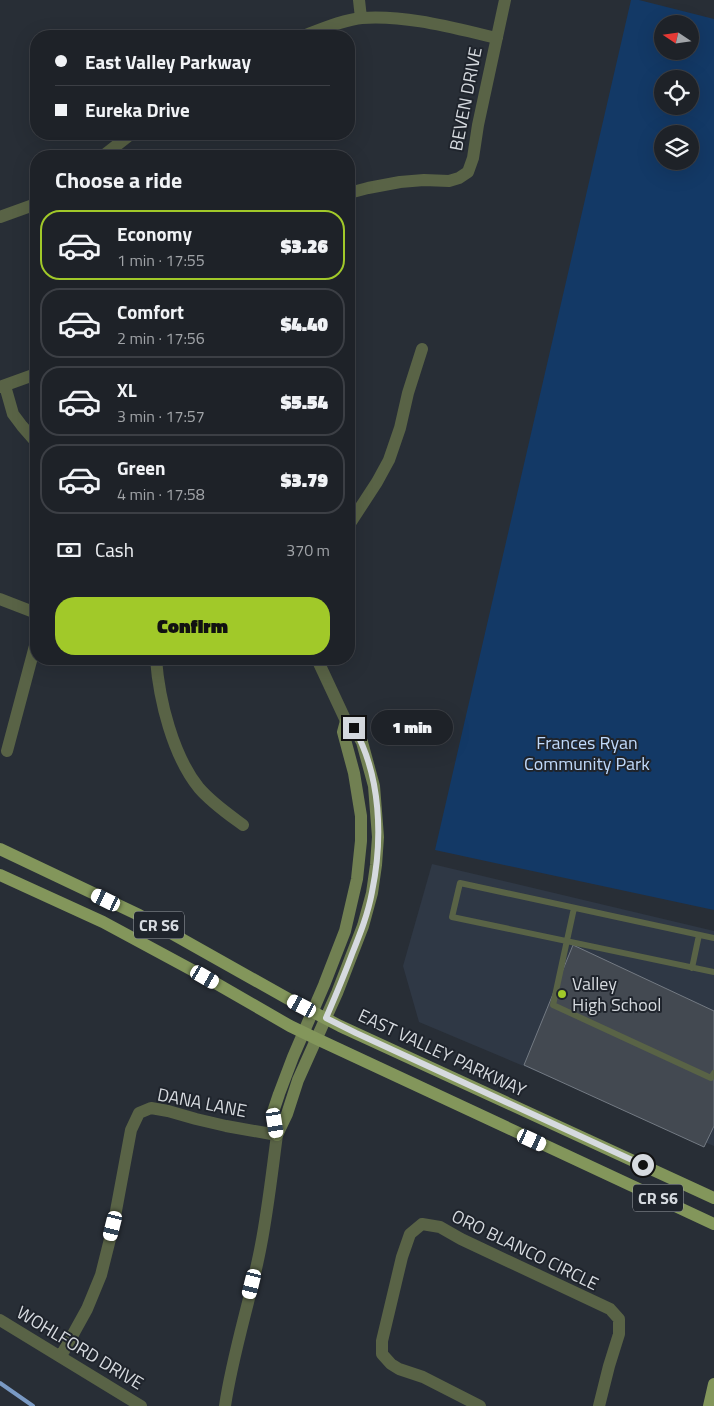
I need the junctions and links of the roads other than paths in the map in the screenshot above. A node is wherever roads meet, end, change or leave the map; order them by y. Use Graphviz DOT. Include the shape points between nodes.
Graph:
graph roads {
  1 [pos="359,0"];
  2 [pos="505,0"];
  3 [pos="361,18"];
  4 [pos="320,30"];
  5 [pos="497,38"];
  6 [pos="123,140"];
  7 [pos="111,150"];
  8 [pos="355,191"];
  9 [pos="30,206"];
  10 [pos="0,217"];
  11 [pos="422,349"];
  12 [pos="30,376"];
  13 [pos="2,387"];
  14 [pos="30,435"];
  15 [pos="355,516"];
  16 [pos="0,599"];
  17 [pos="30,610"];
  18 [pos="30,665"];
  19 [pos="157,665"];
  20 [pos="320,665"];
  21 [pos="346,721"];
  22 [pos="7,751"];
  23 [pos="243,825"];
  24 [pos="0,850"];
  25 [pos="0,875"];
  26 [pos="574,908"];
  27 [pos="699,935"];
  28 [pos="714,938"];
  29 [pos="568,942"];
  30 [pos="692,968"];
  31 [pos="714,972"];
  32 [pos="312,1012"];
  33 [pos="326,1018"];
  34 [pos="303,1033"];
  35 [pos="317,1039"];
  36 [pos="714,1073"];
  37 [pos="277,1135"];
  38 [pos="714,1198"];
  39 [pos="714,1224"];
  40 [pos="0,1320"];
  41 [pos="61,1356"];
  42 [pos="714,1384"];
  43 [pos="141,1406"];
  44 [pos="225,1406"];
  45 [pos="480,1406"];
  46 [pos="599,1406"];
  47 [pos="709,1406"];
  1 -- 3 [label="street"];
  2 -- 5 [label="street, BEVEN DRIVE"];
  3 -- 4 [label="street"];
  3 -- 5 [label="street" via="398,18"];
  5 -- 8 [label="street, BEVEN DRIVE" via="468,172 449,181 400,182"];
  6 -- 7 [label="street"];
  9 -- 10 [label="street"];
  11 -- 15 [label="street" via="389,460"];
  12 -- 13 [label="street"];
  13 -- 14 [label="street" via="13,414"];
  16 -- 17 [label="street"];
  18 -- 22 [label="street"];
  19 -- 23 [label="street" via="166,716 186,768 199,788"];
  20 -- 21 [label="street"];
  21 -- 32 [label="street" via="343,732 354,773 360,816 360,862 345,931"];
  21 -- 33 [label="street" via="362,742 374,786 378,837 372,894 363,926"];
  24 -- 32 [label="main road, EAST VALLEY PARKWAY / CR S6" via="139,915"];
  25 -- 34 [label="main road, CR S6" via="102,922"];
  26 -- 27 [label="lane"];
  26 -- 29 [label="lane"];
  26 -- 29 [label="lane" via="460,883 452,917"];
  27 -- 28 [label="lane"];
  27 -- 30 [label="lane"];
  29 -- 30 [label="lane"];
  29 -- 36 [label="lane" via="553,1005 711,1078"];
  30 -- 31 [label="lane"];
  32 -- 33 [label="main road, EAST VALLEY PARKWAY / CR S6"];
  32 -- 34 [label="street"];
  33 -- 35 [label="street"];
  33 -- 38 [label="main road, EAST VALLEY PARKWAY / CR S6"];
  34 -- 35 [label="main road, CR S6"];
  34 -- 37 [label="street" via="273,1112"];
  35 -- 37 [label="street"];
  35 -- 39 [label="main road, CR S6"];
  37 -- 41 [label="street, DANA LANE" via="151,1108 139,1113 131,1130 101,1275 87,1309"];
  37 -- 44 [label="street" via="261,1246"];
  40 -- 41 [label="street, WOHLFORD DRIVE"];
  41 -- 43 [label="street, WOHLFORD DRIVE"];
  42 -- 47 [label="main road"];
  45 -- 46 [label="street, ORO BLANCO CIRCLE" via="423,1377 399,1369 382,1354 382,1341 402,1257 410,1234 422,1224 440,1227 610,1309 619,1319 619,1334"];
}
